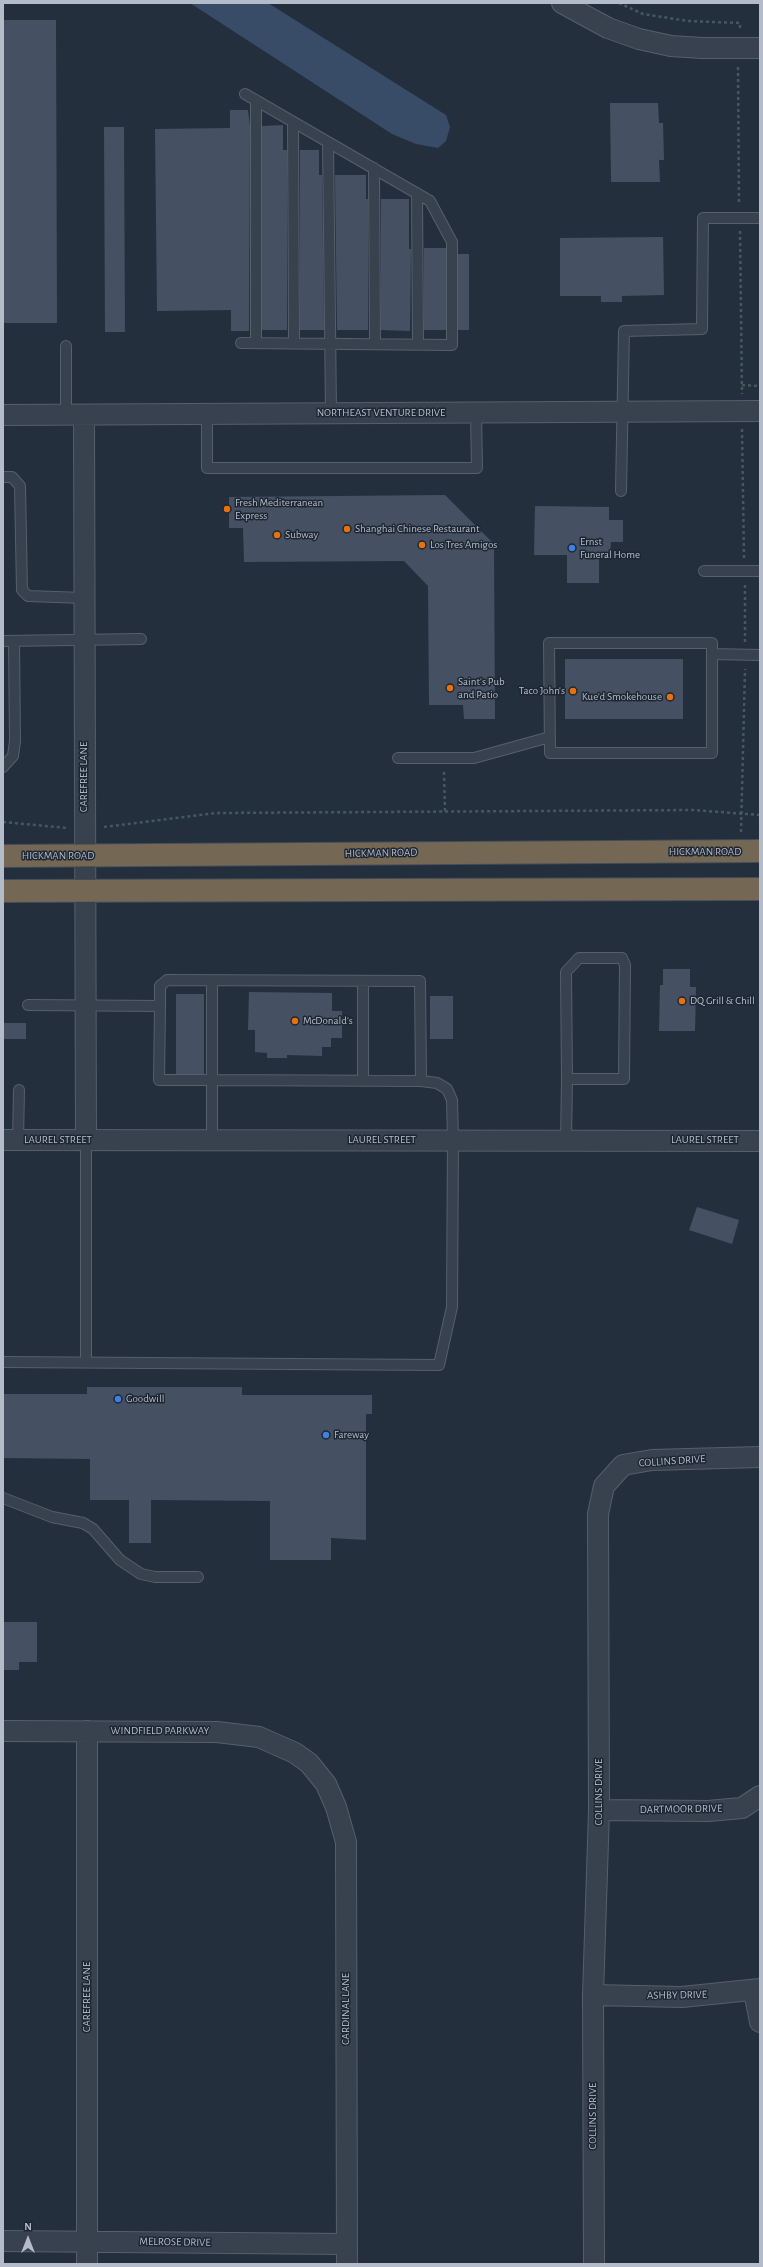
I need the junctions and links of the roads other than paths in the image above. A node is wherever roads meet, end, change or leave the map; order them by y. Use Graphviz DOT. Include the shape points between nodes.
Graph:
graph roads {
  1 [pos="562,3"];
  2 [pos="760,48"];
  3 [pos="245,94"];
  4 [pos="256,100"];
  5 [pos="293,122"];
  6 [pos="328,142"];
  7 [pos="374,168"];
  8 [pos="417,194"];
  9 [pos="760,218"];
  10 [pos="241,343"];
  11 [pos="256,343"];
  12 [pos="294,343"];
  13 [pos="330,344"];
  14 [pos="375,344"];
  15 [pos="418,344"];
  16 [pos="66,346"];
  17 [pos="751,411"];
  18 [pos="622,412"];
  19 [pos="331,413"];
  20 [pos="476,413"];
  21 [pos="207,414"];
  22 [pos="3,415"];
  23 [pos="75,415"];
  24 [pos="3,477"];
  25 [pos="621,491"];
  26 [pos="704,572"];
  27 [pos="760,572"];
  28 [pos="84,598"];
  29 [pos="141,639"];
  30 [pos="84,640"];
  31 [pos="3,641"];
  32 [pos="14,642"];
  33 [pos="712,654"];
  34 [pos="760,655"];
  35 [pos="550,737"];
  36 [pos="398,758"];
  37 [pos="3,767"];
  38 [pos="750,852"];
  39 [pos="3,856"];
  40 [pos="84,857"];
  41 [pos="760,888"];
  42 [pos="86,890"];
  43 [pos="3,891"];
  44 [pos="212,981"];
  45 [pos="363,981"];
  46 [pos="28,1005"];
  47 [pos="86,1006"];
  48 [pos="160,1006"];
  49 [pos="567,1079"];
  50 [pos="212,1080"];
  51 [pos="363,1080"];
  52 [pos="421,1080"];
  53 [pos="19,1090"];
  54 [pos="11,1140"];
  55 [pos="86,1140"];
  56 [pos="212,1140"];
  57 [pos="453,1140"];
  58 [pos="566,1140"];
  59 [pos="760,1141"];
  60 [pos="3,1362"];
  61 [pos="86,1362"];
  62 [pos="760,1457"];
  63 [pos="3,1498"];
  64 [pos="198,1577"];
  65 [pos="3,1731"];
  66 [pos="87,1731"];
  67 [pos="309,1763"];
  68 [pos="760,1796"];
  69 [pos="599,1810"];
  70 [pos="757,1990"];
  71 [pos="593,1995"];
  72 [pos="760,2022"];
  73 [pos="3,2241"];
  74 [pos="88,2241"];
  75 [pos="347,2244"];
  76 [pos="88,2264"];
  77 [pos="347,2264"];
  78 [pos="594,2264"];
  1 -- 2 [label="street" via="608,28 639,39 670,46"];
  3 -- 4 [label="lane"];
  4 -- 5 [label="lane"];
  4 -- 11 [label="lane"];
  5 -- 6 [label="lane"];
  5 -- 12 [label="lane"];
  6 -- 7 [label="lane"];
  6 -- 13 [label="lane"];
  7 -- 8 [label="lane"];
  7 -- 14 [label="lane"];
  8 -- 15 [label="lane"];
  8 -- 15 [label="lane" via="430,201 452,242 452,345"];
  9 -- 18 [label="lane" via="703,218 702,329 624,331"];
  10 -- 11 [label="lane"];
  11 -- 12 [label="lane"];
  12 -- 13 [label="lane"];
  13 -- 14 [label="lane"];
  13 -- 19 [label="lane"];
  14 -- 15 [label="lane"];
  16 -- 23 [label="lane"];
  17 -- 18 [label="street, NORTHEAST VENTURE DRIVE"];
  18 -- 20 [label="street, NORTHEAST VENTURE DRIVE"];
  18 -- 25 [label="lane"];
  19 -- 20 [label="street, NORTHEAST VENTURE DRIVE"];
  19 -- 21 [label="street, NORTHEAST VENTURE DRIVE"];
  20 -- 21 [label="lane" via="477,468 207,468"];
  21 -- 23 [label="street, NORTHEAST VENTURE DRIVE"];
  22 -- 23 [label="street, NORTHEAST VENTURE DRIVE"];
  23 -- 28 [label="street, CAREFREE LANE"];
  24 -- 28 [label="lane" via="12,477 20,486 22,590 28,596"];
  26 -- 27 [label="lane"];
  28 -- 30 [label="street, CAREFREE LANE"];
  29 -- 30 [label="lane"];
  30 -- 32 [label="lane"];
  30 -- 40 [label="street, CAREFREE LANE"];
  31 -- 32 [label="lane"];
  32 -- 37 [label="lane" via="15,741 13,756"];
  33 -- 34 [label="lane"];
  33 -- 35 [label="lane" via="712,643 549,643"];
  33 -- 35 [label="lane" via="712,753 550,752"];
  35 -- 36 [label="lane" via="474,758"];
  38 -- 40 [label="highway, HICKMAN ROAD" via="431,852"];
  39 -- 40 [label="highway, HICKMAN ROAD"];
  40 -- 42 [label="street, CAREFREE LANE"];
  41 -- 42 [label="highway"];
  42 -- 43 [label="highway"];
  42 -- 47 [label="street, CAREFREE LANE"];
  44 -- 45 [label="lane"];
  44 -- 48 [label="lane" via="167,980 160,986"];
  44 -- 50 [label="lane"];
  45 -- 51 [label="lane"];
  45 -- 52 [label="lane" via="420,981"];
  46 -- 47 [label="lane"];
  47 -- 48 [label="lane"];
  47 -- 55 [label="street, CAREFREE LANE"];
  48 -- 50 [label="lane" via="159,1080"];
  49 -- 49 [label="lane" via="624,1079 625,965 622,958 579,958 566,972"];
  49 -- 58 [label="lane"];
  50 -- 51 [label="lane"];
  50 -- 56 [label="lane"];
  51 -- 52 [label="lane"];
  52 -- 57 [label="lane" via="437,1083 447,1089 452,1100"];
  53 -- 54 [label="lane"];
  54 -- 55 [label="street, LAUREL STREET"];
  55 -- 56 [label="street, LAUREL STREET"];
  55 -- 61 [label="lane"];
  56 -- 57 [label="street, LAUREL STREET"];
  57 -- 58 [label="street, LAUREL STREET"];
  57 -- 61 [label="lane" via="452,1307 439,1365"];
  58 -- 59 [label="street, LAUREL STREET"];
  60 -- 61 [label="lane"];
  62 -- 69 [label="street, COLLINS DRIVE" via="645,1461 623,1465 604,1486 598,1514"];
  63 -- 64 [label="lane" via="52,1517 82,1523 93,1529 120,1560 141,1574 155,1577"];
  65 -- 66 [label="street, WINDFIELD PARKWAY"];
  66 -- 67 [label="street, WINDFIELD PARKWAY" via="217,1732 259,1736 295,1753"];
  66 -- 74 [label="street, CAREFREE LANE"];
  67 -- 75 [label="street, CARDINAL LANE" via="326,1784 346,1842"];
  68 -- 69 [label="street, DARTMOOR DRIVE" via="742,1808 708,1811"];
  69 -- 71 [label="street, COLLINS DRIVE"];
  70 -- 71 [label="street, ASHBY DRIVE" via="682,1997"];
  70 -- 72 [label="street"];
  71 -- 78 [label="street, COLLINS DRIVE"];
  73 -- 74 [label="street, MELROSE DRIVE"];
  74 -- 75 [label="street, MELROSE DRIVE"];
  74 -- 76 [label="street, CAREFREE LANE"];
  75 -- 77 [label="street, CARDINAL LANE"];
}
